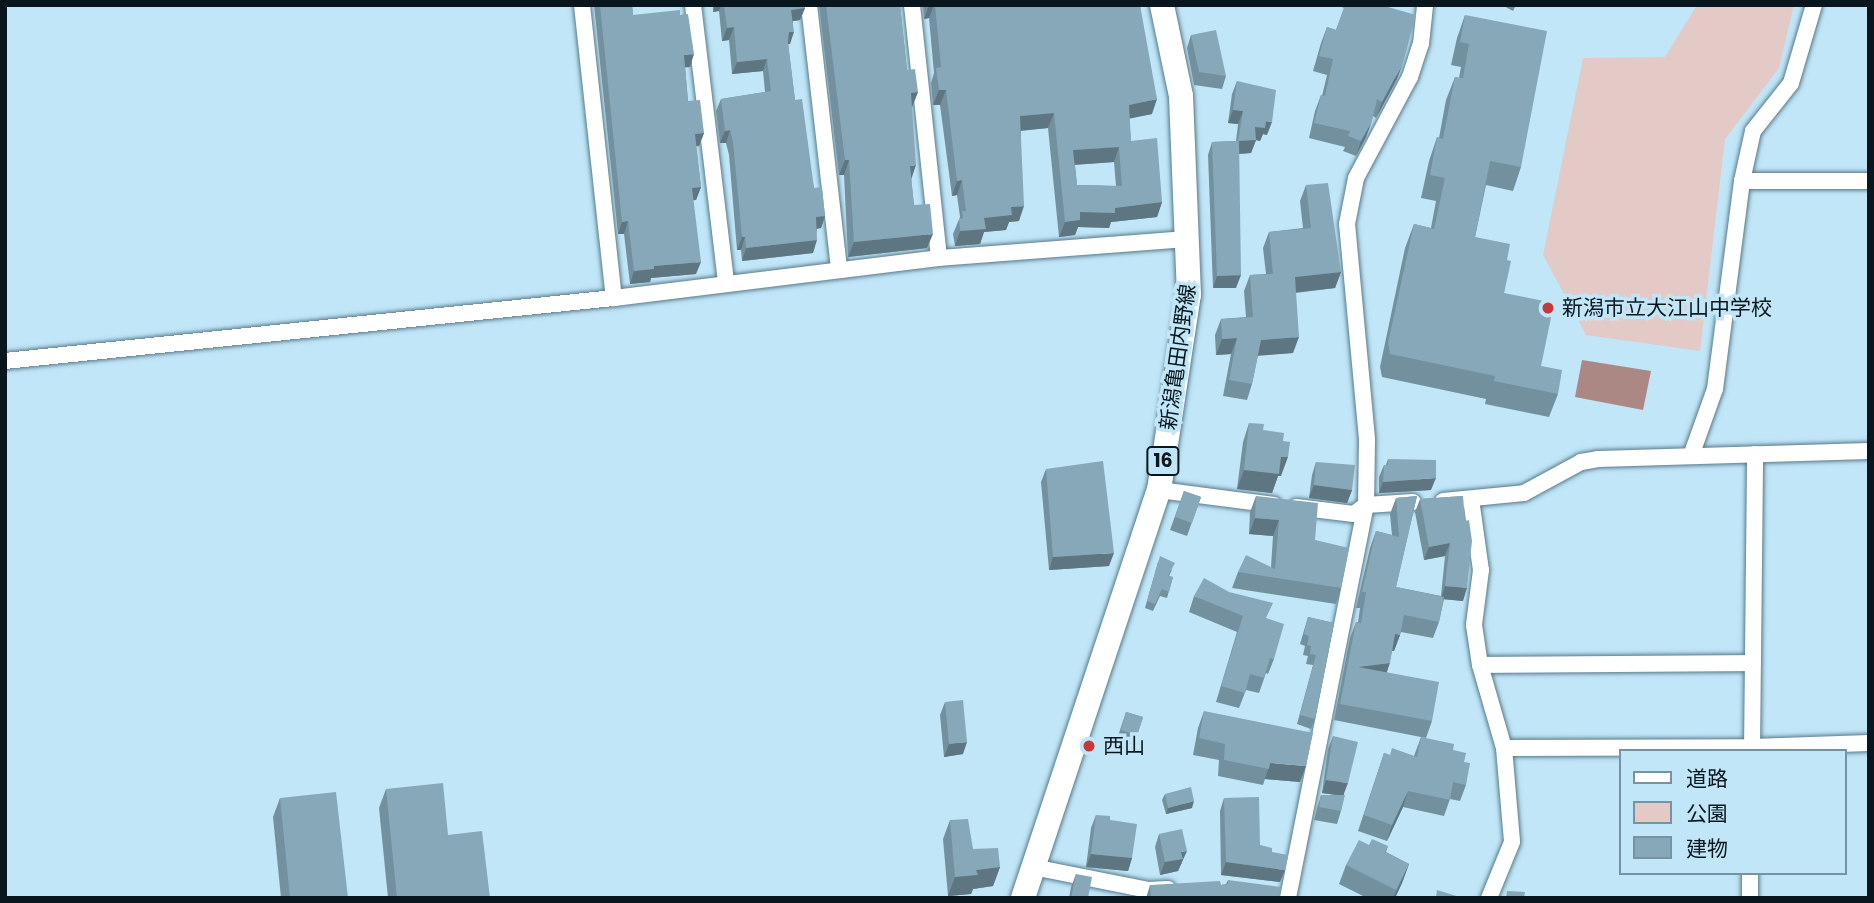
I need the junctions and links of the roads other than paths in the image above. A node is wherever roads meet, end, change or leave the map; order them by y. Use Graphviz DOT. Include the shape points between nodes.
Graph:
graph roads {
  1 [pos="582,5"];
  2 [pos="693,5"];
  3 [pos="809,5"];
  4 [pos="912,5"];
  5 [pos="1162,5"];
  6 [pos="1425,5"];
  7 [pos="1814,5"];
  8 [pos="1742,180"];
  9 [pos="1869,181"];
  10 [pos="1188,239"];
  11 [pos="939,258"];
  12 [pos="839,269"];
  13 [pos="726,283"];
  14 [pos="614,298"];
  15 [pos="5,361"];
  16 [pos="1869,451"];
  17 [pos="1755,454"];
  18 [pos="1691,456"];
  19 [pos="1159,490"];
  20 [pos="1471,499"];
  21 [pos="1366,505"];
  22 [pos="1753,663"];
  23 [pos="1480,665"];
  24 [pos="1869,743"];
  25 [pos="1504,748"];
  26 [pos="1752,749"];
  27 [pos="1033,867"];
  28 [pos="1751,875"];
  29 [pos="1185,887"];
  30 [pos="1284,895"];
  31 [pos="1023,898"];
  32 [pos="1489,898"];
  33 [pos="1750,898"];
  1 -- 14 [label="street"];
  2 -- 13 [label="street"];
  3 -- 12 [label="street"];
  4 -- 11 [label="street"];
  5 -- 10 [label="main road, 新潟亀田内野線 / 16" via="1181,96"];
  6 -- 21 [label="street" via="1422,44 1410,77 1356,178 1347,224 1367,439"];
  7 -- 8 [label="street" via="1791,83 1753,131"];
  8 -- 9 [label="street"];
  8 -- 18 [label="street" via="1715,389"];
  10 -- 11 [label="street"];
  10 -- 19 [label="main road, 新潟亀田内野線 / 16" via="1189,295"];
  11 -- 12 [label="street"];
  12 -- 13 [label="street"];
  13 -- 14 [label="street"];
  14 -- 15 [label="street"];
  16 -- 17 [label="street"];
  17 -- 18 [label="street"];
  17 -- 22 [label="street"];
  18 -- 20 [label="street" via="1581,462 1524,493"];
  19 -- 21 [label="street" via="1354,514"];
  19 -- 27 [label="main road, 新潟亀田内野線 / 16"];
  20 -- 21 [label="street"];
  20 -- 23 [label="street" via="1481,570 1474,625"];
  21 -- 30 [label="street"];
  22 -- 23 [label="street"];
  22 -- 26 [label="street"];
  23 -- 25 [label="street"];
  24 -- 26 [label="street"];
  25 -- 26 [label="street"];
  25 -- 32 [label="street" via="1512,842"];
  27 -- 29 [label="street" via="1148,890"];
  27 -- 31 [label="main road, 新潟亀田内野線 / 16"];
  28 -- 33 [label="street"];
}
